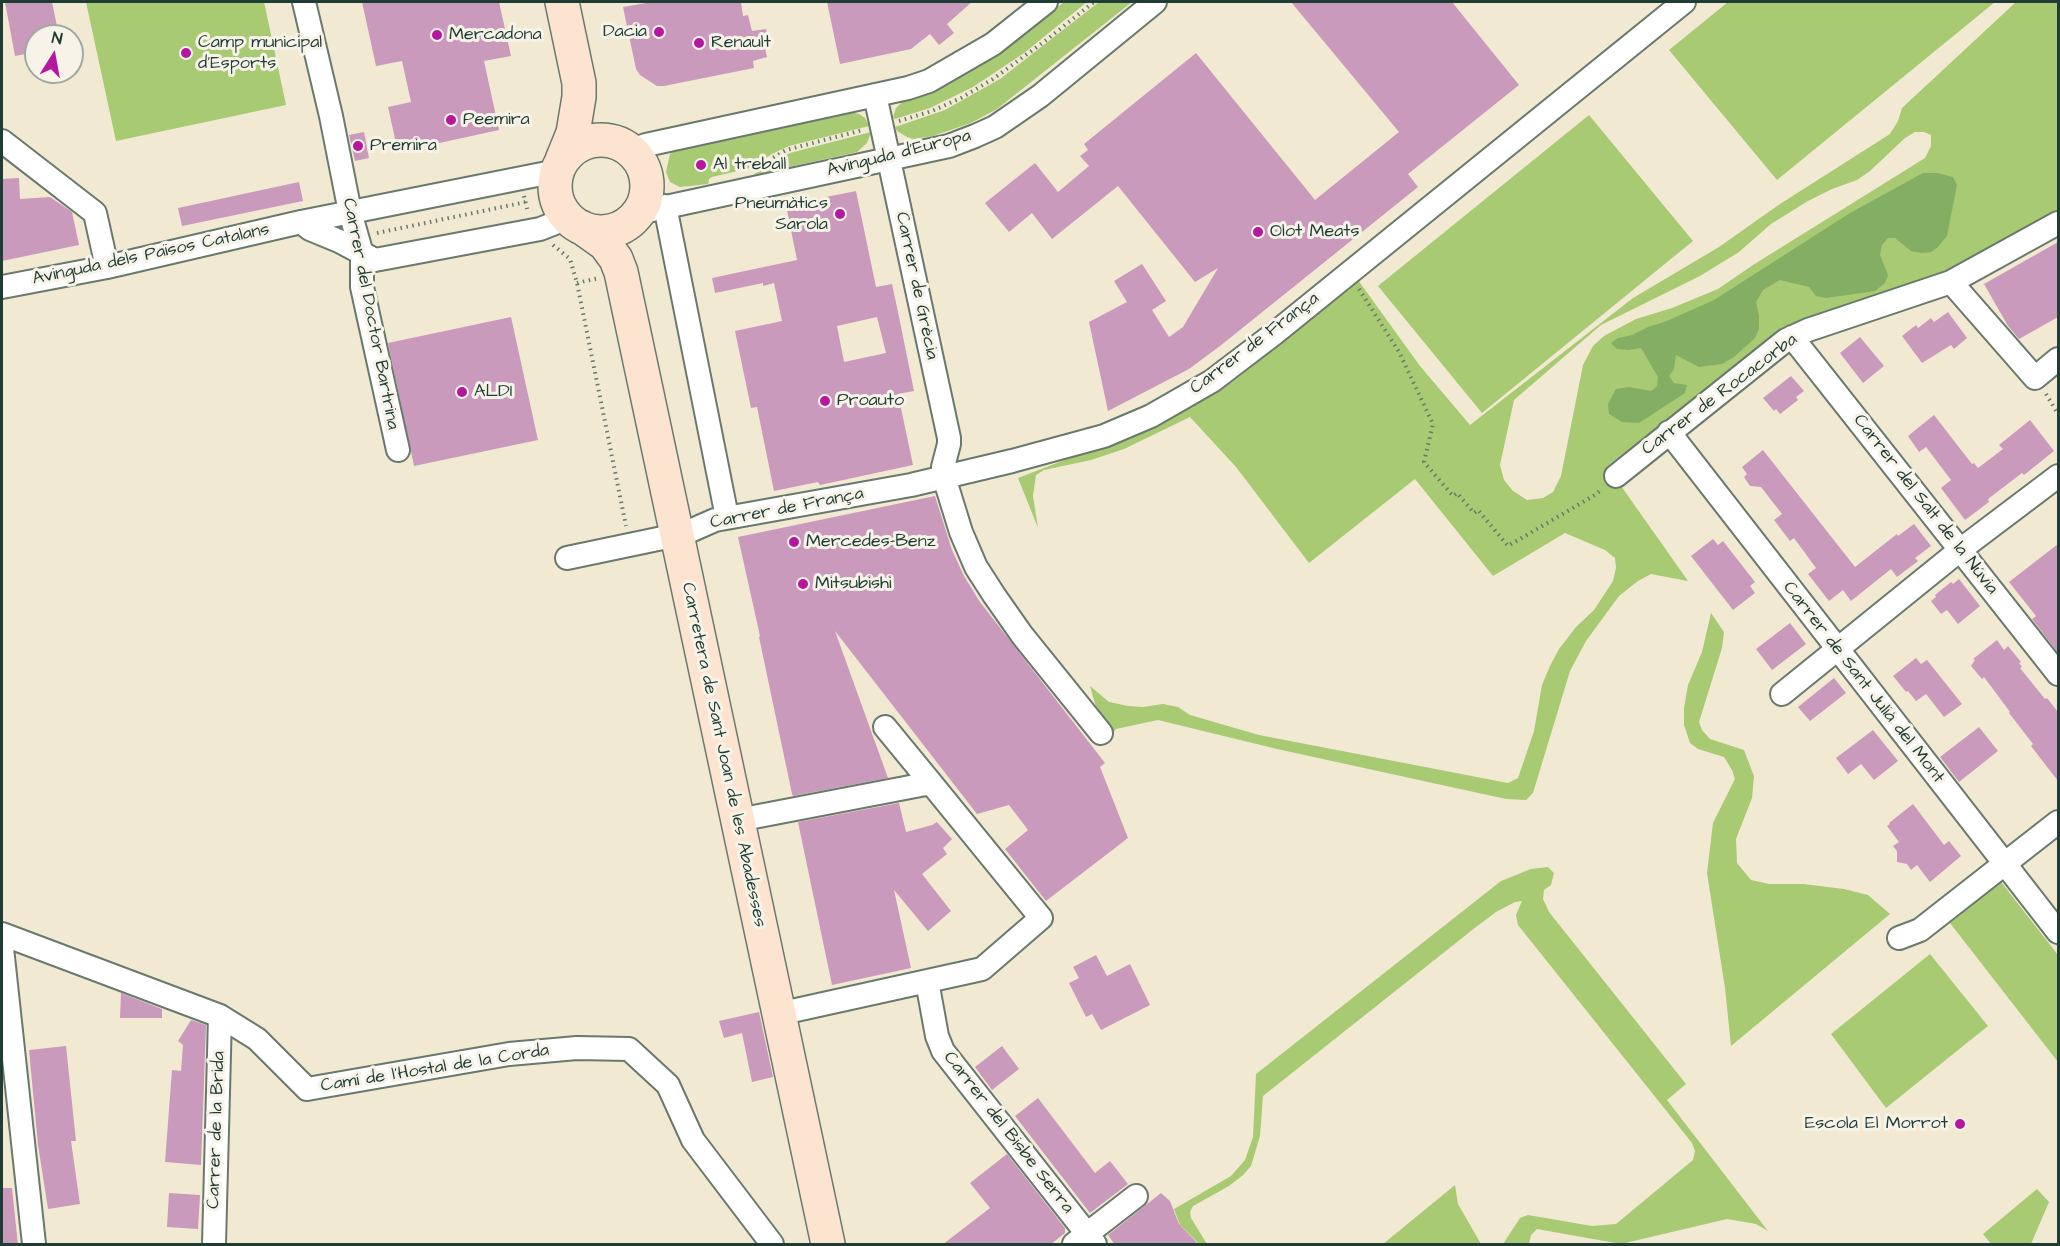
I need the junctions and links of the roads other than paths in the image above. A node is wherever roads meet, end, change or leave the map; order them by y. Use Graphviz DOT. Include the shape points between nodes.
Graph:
graph roads {
  1 [pos="304,2"];
  2 [pos="562,2"];
  3 [pos="1046,2"];
  4 [pos="1155,2"];
  5 [pos="1684,2"];
  6 [pos="579,83"];
  7 [pos="875,95"];
  8 [pos="2,141"];
  9 [pos="624,147"];
  10 [pos="890,159"];
  11 [pos="560,166"];
  12 [pos="350,212"];
  13 [pos="645,213"];
  14 [pos="301,222"];
  15 [pos="2058,223"];
  16 [pos="563,225"];
  17 [pos="360,246"];
  18 [pos="618,265"];
  19 [pos="107,267"];
  20 [pos="1951,282"];
  21 [pos="2,286"];
  22 [pos="1792,337"];
  23 [pos="2058,358"];
  24 [pos="1669,432"];
  25 [pos="398,450"];
  26 [pos="1616,476"];
  27 [pos="2058,476"];
  28 [pos="944,477"];
  29 [pos="727,517"];
  30 [pos="677,535"];
  31 [pos="1960,550"];
  32 [pos="567,558"];
  33 [pos="1838,648"];
  34 [pos="2058,674"];
  35 [pos="1782,694"];
  36 [pos="885,727"];
  37 [pos="1101,733"];
  38 [pos="931,783"];
  39 [pos="738,820"];
  40 [pos="2058,822"];
  41 [pos="2005,864"];
  42 [pos="2058,932"];
  43 [pos="2,934"];
  44 [pos="1899,938"];
  45 [pos="2,948"];
  46 [pos="927,981"];
  47 [pos="778,1014"];
  48 [pos="220,1016"];
  49 [pos="9,1087"];
  50 [pos="1136,1196"];
  51 [pos="1086,1241"];
  52 [pos="34,1245"];
  53 [pos="214,1245"];
  54 [pos="772,1245"];
  55 [pos="828,1245"];
  1 -- 12 [label="street, Carrer del Doctor Bartrina"];
  2 -- 6 [label="main road"];
  3 -- 7 [label="street" via="993,44 945,73 908,88"];
  4 -- 10 [label="street, Avinguda d'Europa" via="1040,96 994,127 950,146"];
  5 -- 28 [label="street, Carrer de França" via="1212,381 1151,416 1104,436"];
  6 -- 9 [label="main road" via="590,109"];
  6 -- 11 [label="main road" via="576,119"];
  7 -- 9 [label="street"];
  7 -- 10 [label="street, Carrer de Grècia"];
  8 -- 19 [label="street" via="95,213"];
  9 -- 11 [label="main road" via="593,140 570,151"];
  9 -- 13 [label="main road" via="644,169"];
  10 -- 13 [label="street, Avinguda d'Europa"];
  10 -- 28 [label="street, Carrer de Grècia" via="949,438"];
  11 -- 12 [label="street, Avinguda dels Països Catalans" via="520,178"];
  11 -- 16 [label="main road" via="555,191"];
  12 -- 14 [label="street, Avinguda dels Països Catalans"];
  12 -- 17 [label="street, Carrer del Doctor Bartrina"];
  13 -- 16 [label="main road" via="612,231"];
  13 -- 18 [label="main road, Carretera de Sant Joan de les Abadesses" via="622,242"];
  13 -- 29 [label="street"];
  14 -- 17 [label="street" via="339,241"];
  14 -- 19 [label="street, Avinguda dels Països Catalans"];
  15 -- 20 [label="street, Carrer de Rocacorba"];
  16 -- 17 [label="street" via="375,260"];
  16 -- 18 [label="main road, Carretera de Sant Joan de les Abadesses" via="605,244"];
  17 -- 25 [label="street, Carrer del Doctor Bartrina" via="362,287"];
  18 -- 30 [label="main road, Carretera de Sant Joan de les Abadesses"];
  19 -- 21 [label="street, Avinguda dels Països Catalans"];
  20 -- 22 [label="street, Carrer de Rocacorba"];
  20 -- 23 [label="street" via="2035,378"];
  22 -- 24 [label="street, Carrer de Rocacorba"];
  22 -- 31 [label="street, Carrer del Salt de la Núvia"];
  24 -- 26 [label="street, Carrer de Rocacorba"];
  24 -- 33 [label="street, Carrer de Sant Julià del Mont"];
  27 -- 31 [label="street"];
  28 -- 29 [label="street, Carrer de França"];
  28 -- 37 [label="street" via="976,567 1022,635"];
  29 -- 30 [label="street, Carrer de França"];
  30 -- 32 [label="street, Carrer de França"];
  30 -- 39 [label="main road, Carretera de Sant Joan de les Abadesses"];
  31 -- 33 [label="street"];
  31 -- 34 [label="street, Carrer del Salt de la Núvia"];
  33 -- 35 [label="street"];
  33 -- 41 [label="street, Carrer de Sant Julià del Mont"];
  36 -- 38 [label="street"];
  38 -- 39 [label="street"];
  38 -- 46 [label="street" via="1041,918 982,969"];
  39 -- 47 [label="main road, Carretera de Sant Joan de les Abadesses"];
  40 -- 41 [label="street"];
  41 -- 42 [label="street, Carrer de Sant Julià del Mont"];
  41 -- 44 [label="street" via="1920,930"];
  43 -- 48 [label="street, Camí de l'Hostal de la Corda"];
  45 -- 49 [label="street"];
  46 -- 47 [label="street"];
  46 -- 51 [label="street, Carrer del Bisbe Serra" via="943,1051"];
  47 -- 55 [label="main road, Carretera de Sant Joan de les Abadesses"];
  48 -- 53 [label="street, Carrer de la Brida"];
  48 -- 54 [label="street, Camí de l'Hostal de la Corda" via="257,1039 307,1089 509,1054 577,1048 629,1049 669,1085 693,1140"];
  49 -- 52 [label="street"];
  50 -- 51 [label="street"];
}
